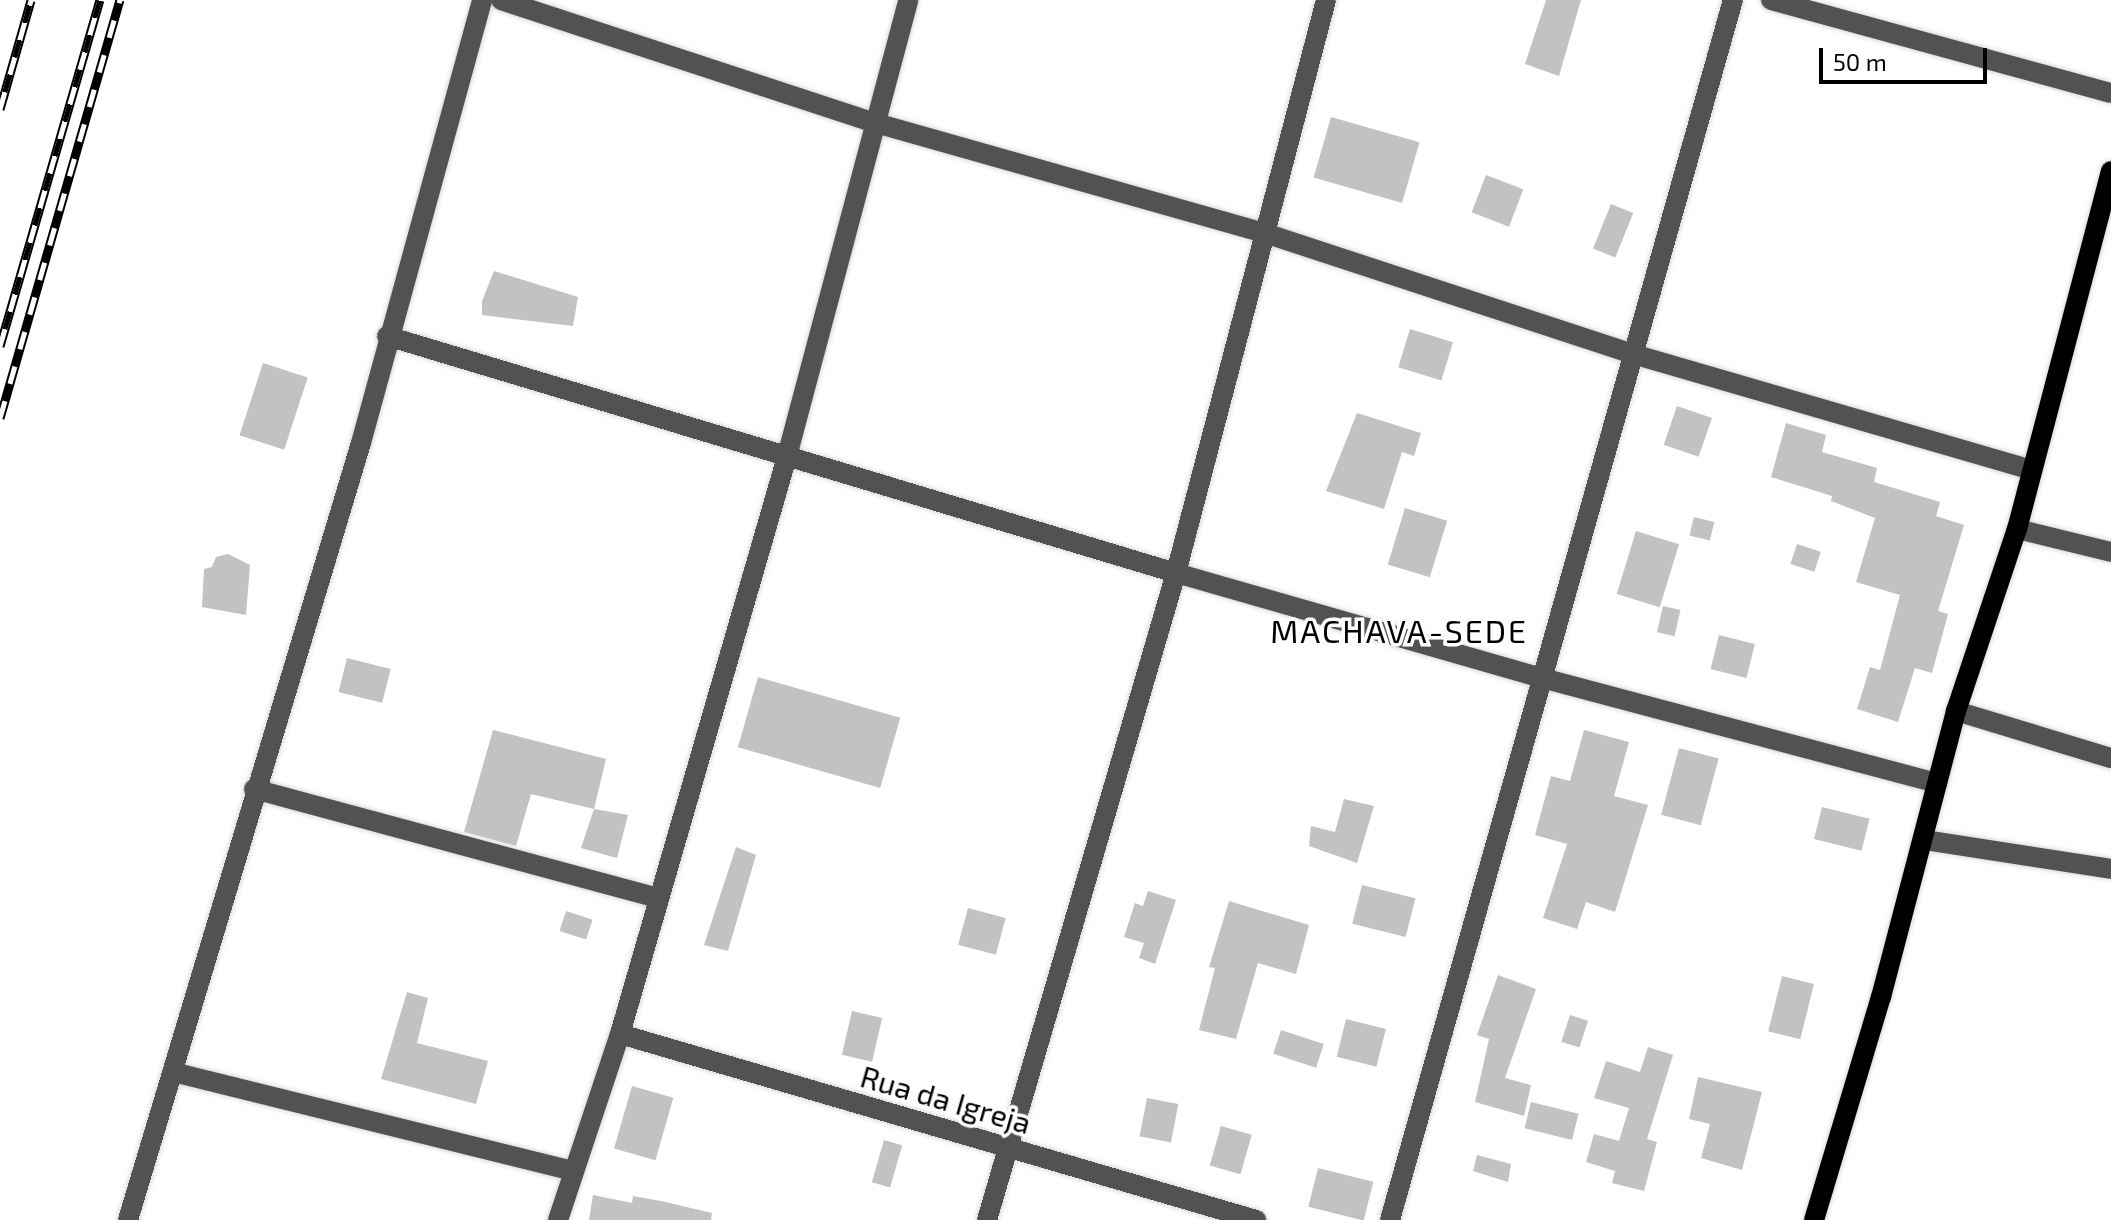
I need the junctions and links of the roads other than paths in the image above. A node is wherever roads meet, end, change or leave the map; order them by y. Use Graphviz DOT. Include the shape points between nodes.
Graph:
graph roads {
  1 [pos="482,0"];
  2 [pos="501,0"];
  3 [pos="908,0"];
  4 [pos="1326,0"];
  5 [pos="1733,0"];
  6 [pos="1771,0"];
  7 [pos="2111,93"];
  8 [pos="876,123"];
  9 [pos="2111,171"];
  10 [pos="1268,234"];
  11 [pos="387,336"];
  12 [pos="1636,355"];
  13 [pos="786,460"];
  14 [pos="2029,469"];
  15 [pos="2017,529"];
  16 [pos="2111,552"];
  17 [pos="1176,573"];
  18 [pos="1542,678"];
  19 [pos="1956,711"];
  20 [pos="2111,758"];
  21 [pos="1937,783"];
  22 [pos="254,789"];
  23 [pos="1924,840"];
  24 [pos="2111,869"];
  25 [pos="658,898"];
  26 [pos="620,1034"];
  27 [pos="173,1072"];
  28 [pos="1008,1149"];
  29 [pos="572,1171"];
  30 [pos="128,1220"];
  31 [pos="558,1220"];
  32 [pos="987,1220"];
  33 [pos="1256,1220"];
  34 [pos="1390,1220"];
  35 [pos="1814,1220"];
  1 -- 11 [label="street"];
  2 -- 8 [label="street"];
  3 -- 8 [label="street"];
  4 -- 10 [label="street"];
  5 -- 12 [label="street"];
  6 -- 7 [label="street"];
  8 -- 10 [label="street"];
  8 -- 13 [label="street"];
  9 -- 14 [label="main road"];
  10 -- 12 [label="street"];
  10 -- 17 [label="street"];
  11 -- 13 [label="street"];
  11 -- 22 [label="street" via="361,443"];
  12 -- 14 [label="street"];
  12 -- 18 [label="street"];
  13 -- 17 [label="street"];
  13 -- 25 [label="street"];
  14 -- 15 [label="main road"];
  15 -- 16 [label="street"];
  15 -- 19 [label="main road"];
  17 -- 18 [label="street"];
  17 -- 28 [label="street"];
  18 -- 21 [label="street"];
  18 -- 34 [label="street"];
  19 -- 20 [label="street"];
  19 -- 21 [label="main road"];
  21 -- 23 [label="main road"];
  22 -- 25 [label="street"];
  22 -- 27 [label="street"];
  23 -- 24 [label="street"];
  23 -- 35 [label="main road"];
  25 -- 26 [label="street"];
  26 -- 28 [label="street, Rua da Igreja"];
  26 -- 29 [label="street"];
  27 -- 29 [label="street"];
  27 -- 30 [label="street"];
  28 -- 32 [label="street"];
  28 -- 33 [label="street, Rua da Igreja"];
  29 -- 31 [label="street"];
}
